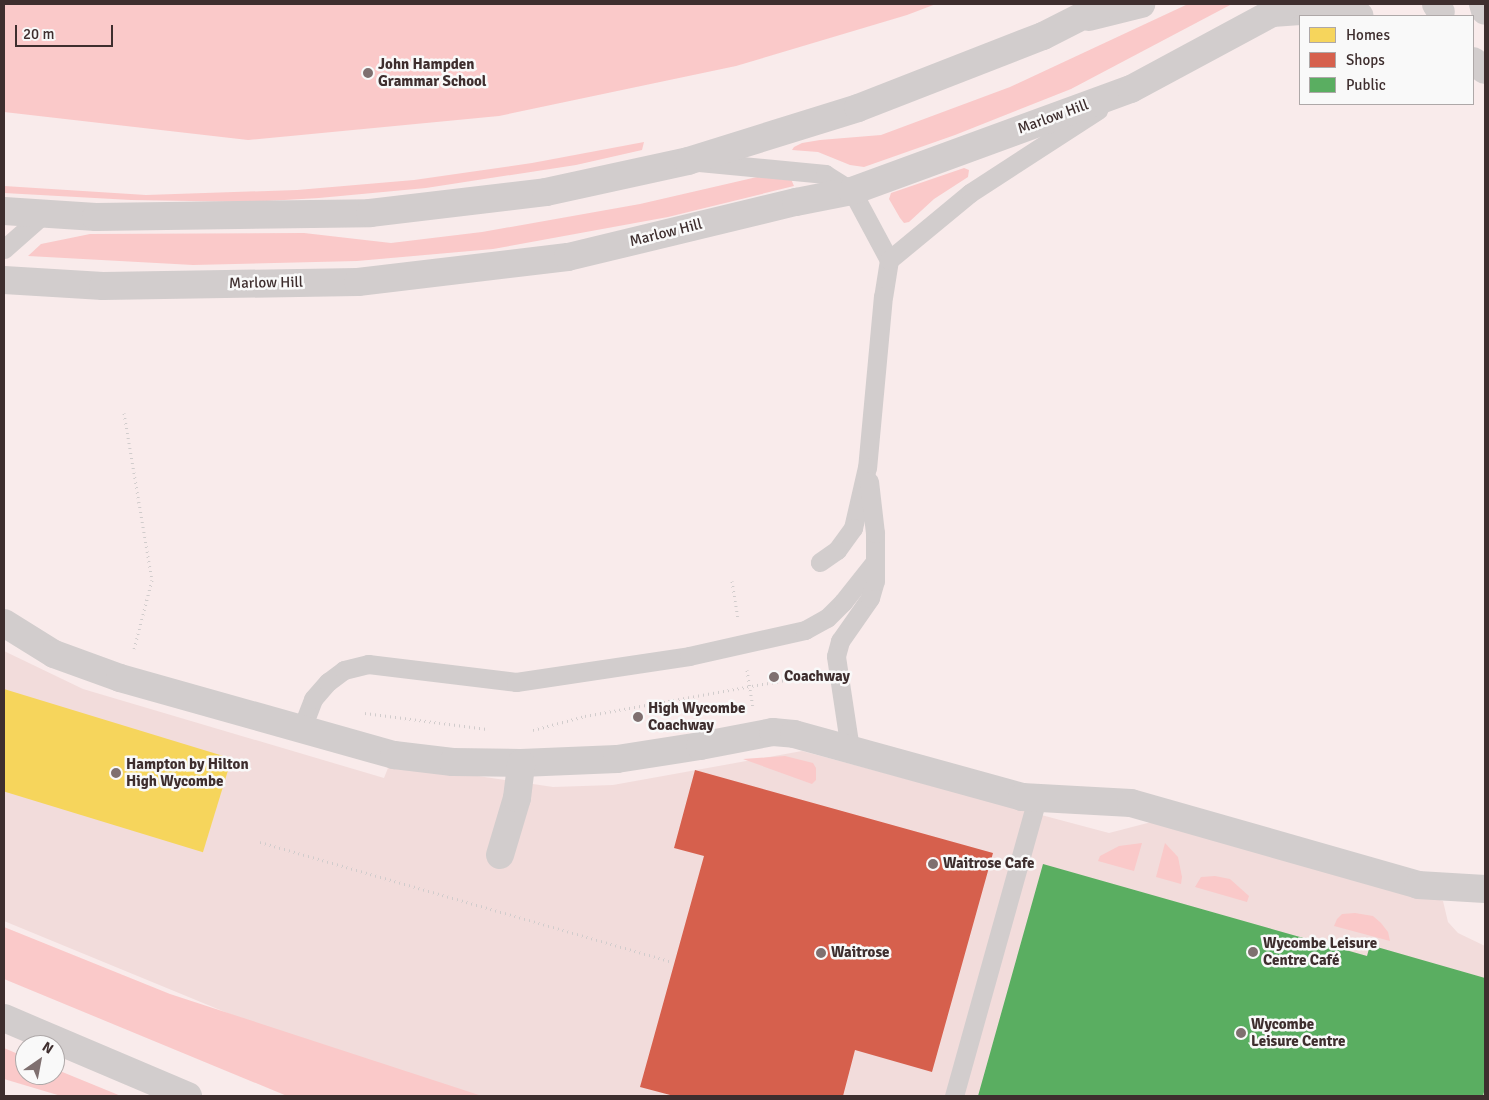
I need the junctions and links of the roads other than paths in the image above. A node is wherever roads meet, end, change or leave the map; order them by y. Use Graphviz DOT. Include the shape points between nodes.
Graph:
graph roads {
  1 [pos="1106,4"];
  2 [pos="1140,4"];
  3 [pos="1482,4"];
  4 [pos="1280,8"];
  5 [pos="1485,11"];
  6 [pos="1352,15"];
  7 [pos="1073,21"];
  8 [pos="1474,62"];
  9 [pos="1485,70"];
  10 [pos="1130,89"];
  11 [pos="688,160"];
  12 [pos="852,191"];
  13 [pos="4,211"];
  14 [pos="45,213"];
  15 [pos="4,249"];
  16 [pos="889,260"];
  17 [pos="4,280"];
  18 [pos="867,467"];
  19 [pos="820,562"];
  20 [pos="874,564"];
  21 [pos="4,623"];
  22 [pos="302,728"];
  23 [pos="850,749"];
  24 [pos="521,763"];
  25 [pos="1037,798"];
  26 [pos="500,855"];
  27 [pos="1485,889"];
  28 [pos="4,1018"];
  29 [pos="188,1096"];
  30 [pos="954,1096"];
  1 -- 7 [label="main road"];
  2 -- 7 [label="main road"];
  3 -- 5 [label="main road"];
  4 -- 6 [label="main road"];
  4 -- 10 [label="main road, Marlow Hill"];
  7 -- 11 [label="main road" via="1044,36 858,108"];
  8 -- 9 [label="main road"];
  10 -- 12 [label="main road, Marlow Hill"];
  10 -- 16 [label="lane" via="970,193"];
  11 -- 12 [label="lane" via="825,174"];
  11 -- 14 [label="main road" via="546,192 370,213 96,217"];
  12 -- 16 [label="lane"];
  12 -- 17 [label="main road, Marlow Hill" via="568,257 358,282 104,286"];
  13 -- 14 [label="main road"];
  14 -- 15 [label="lane"];
  16 -- 18 [label="lane"];
  18 -- 19 [label="lane" via="853,528 837,550"];
  18 -- 20 [label="lane" via="876,533"];
  20 -- 22 [label="lane" via="844,602 827,618 805,630 689,656 516,682 368,664 344,670 328,682 313,699"];
  20 -- 23 [label="lane" via="875,581 870,598 840,641 836,656"];
  21 -- 22 [label="main road" via="54,654 120,678"];
  22 -- 24 [label="main road" via="394,754 454,762"];
  23 -- 24 [label="main road" via="794,734 773,732 617,759"];
  23 -- 25 [label="main road" via="1022,797"];
  24 -- 26 [label="main road" via="517,798"];
  25 -- 27 [label="main road" via="1131,804 1418,885"];
  25 -- 30 [label="lane"];
  28 -- 29 [label="main road"];
}
